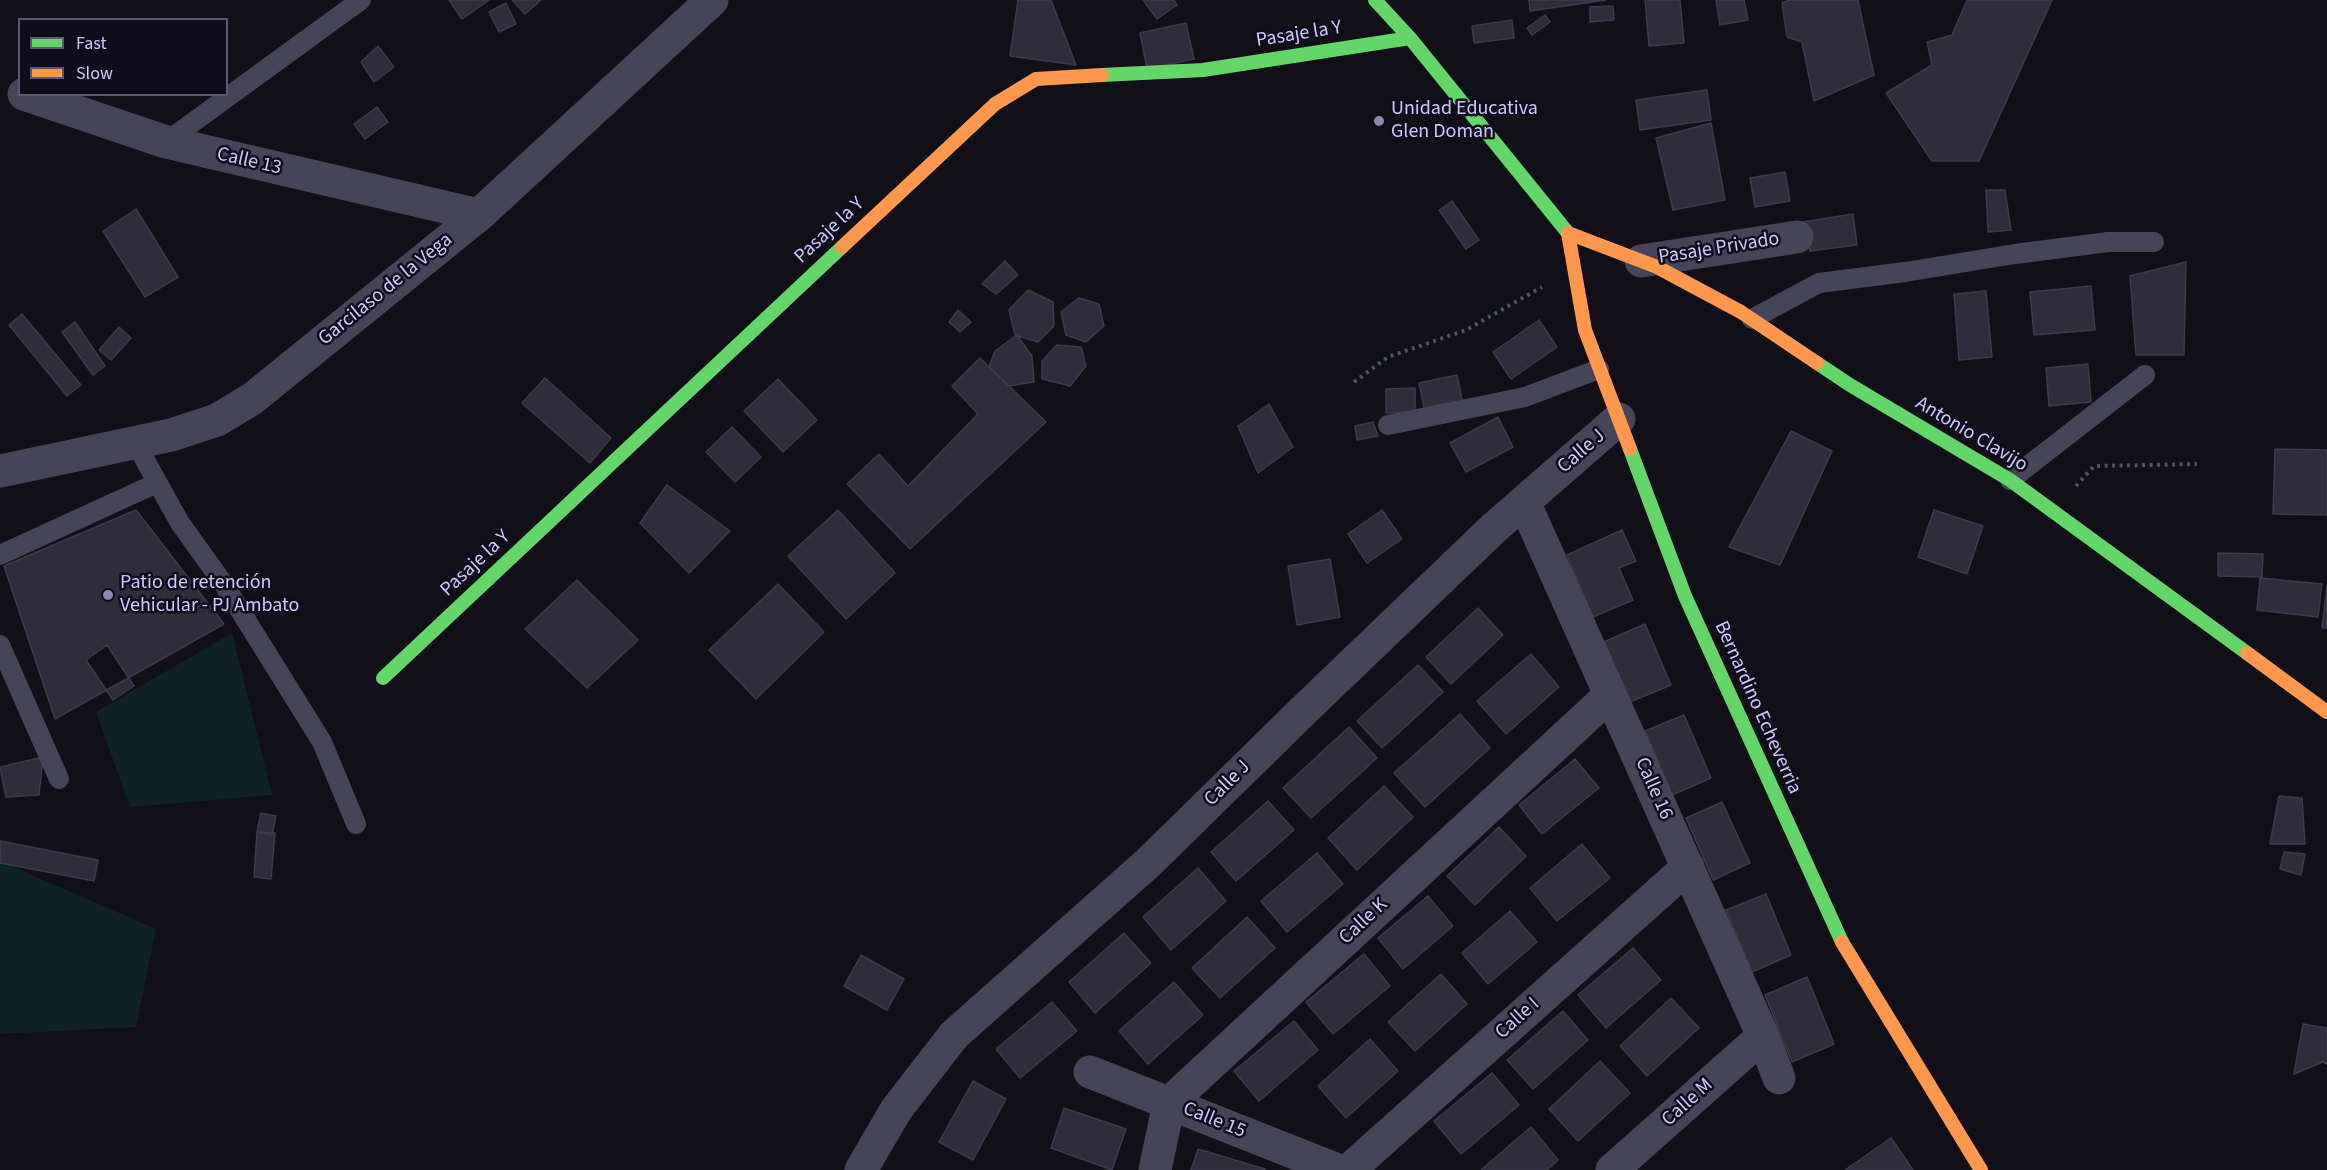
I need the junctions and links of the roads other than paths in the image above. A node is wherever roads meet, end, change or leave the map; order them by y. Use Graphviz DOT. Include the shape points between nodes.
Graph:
graph roads {
  1 [pos="360,0"];
  2 [pos="712,0"];
  3 [pos="1375,0"];
  4 [pos="1410,38"];
  5 [pos="0,87"];
  6 [pos="18,93"];
  7 [pos="28,96"];
  8 [pos="166,142"];
  9 [pos="479,215"];
  10 [pos="1568,233"];
  11 [pos="1797,237"];
  12 [pos="2154,242"];
  13 [pos="1641,261"];
  14 [pos="1752,319"];
  15 [pos="1599,369"];
  16 [pos="2145,375"];
  17 [pos="1619,419"];
  18 [pos="1388,426"];
  19 [pos="136,444"];
  20 [pos="0,471"];
  21 [pos="2010,480"];
  22 [pos="158,483"];
  23 [pos="1524,502"];
  24 [pos="0,555"];
  25 [pos="0,645"];
  26 [pos="383,678"];
  27 [pos="1610,695"];
  28 [pos="2327,712"];
  29 [pos="59,780"];
  30 [pos="356,824"];
  31 [pos="1688,867"];
  32 [pos="1763,1036"];
  33 [pos="1090,1072"];
  34 [pos="1779,1078"];
  35 [pos="1169,1103"];
  36 [pos="861,1170"];
  37 [pos="1155,1170"];
  38 [pos="1338,1170"];
  39 [pos="1349,1170"];
  40 [pos="1612,1170"];
  41 [pos="1981,1170"];
  1 -- 8 [label="lane"];
  2 -- 9 [label="street, Garcilaso de la Vega"];
  3 -- 4 [label="street"];
  4 -- 10 [label="street"];
  4 -- 26 [label="street, Pasaje la Y" via="1203,70 1036,79 995,104"];
  5 -- 6 [label="street, Calle 13"];
  7 -- 8 [label="street, Calle 13"];
  8 -- 9 [label="street, Calle 13"];
  9 -- 19 [label="street, Garcilaso de la Vega" via="252,399 217,420"];
  10 -- 13 [label="street, Antonio Clavijo"];
  10 -- 15 [label="street, Bernardino Echeverria" via="1585,330"];
  11 -- 13 [label="street, Pasaje Privado"];
  12 -- 14 [label="lane" via="2108,242 1819,283"];
  13 -- 14 [label="street, Antonio Clavijo"];
  14 -- 21 [label="street, Antonio Clavijo" via="1850,385"];
  15 -- 17 [label="street, Bernardino Echeverria"];
  15 -- 18 [label="lane" via="1525,397"];
  16 -- 21 [label="lane"];
  17 -- 23 [label="street, Calle J"];
  17 -- 41 [label="street, Bernardino Echeverria" via="1685,596 1847,954"];
  19 -- 20 [label="street, Garcilaso de la Vega"];
  19 -- 22 [label="lane"];
  21 -- 28 [label="street, Antonio Clavijo"];
  22 -- 24 [label="lane"];
  22 -- 30 [label="lane" via="322,742"];
  23 -- 27 [label="street, Calle 16"];
  23 -- 36 [label="street, Calle J" via="1148,863 954,1035 896,1110"];
  25 -- 29 [label="lane"];
  27 -- 31 [label="street, Calle 16"];
  27 -- 35 [label="street, Calle K"];
  31 -- 32 [label="street, Calle 16"];
  31 -- 39 [label="street, Calle I"];
  32 -- 34 [label="street, Calle 16"];
  32 -- 40 [label="street, Calle M"];
  33 -- 35 [label="street, Calle 15"];
  35 -- 37 [label="street"];
  35 -- 38 [label="street, Calle 15"];
}
